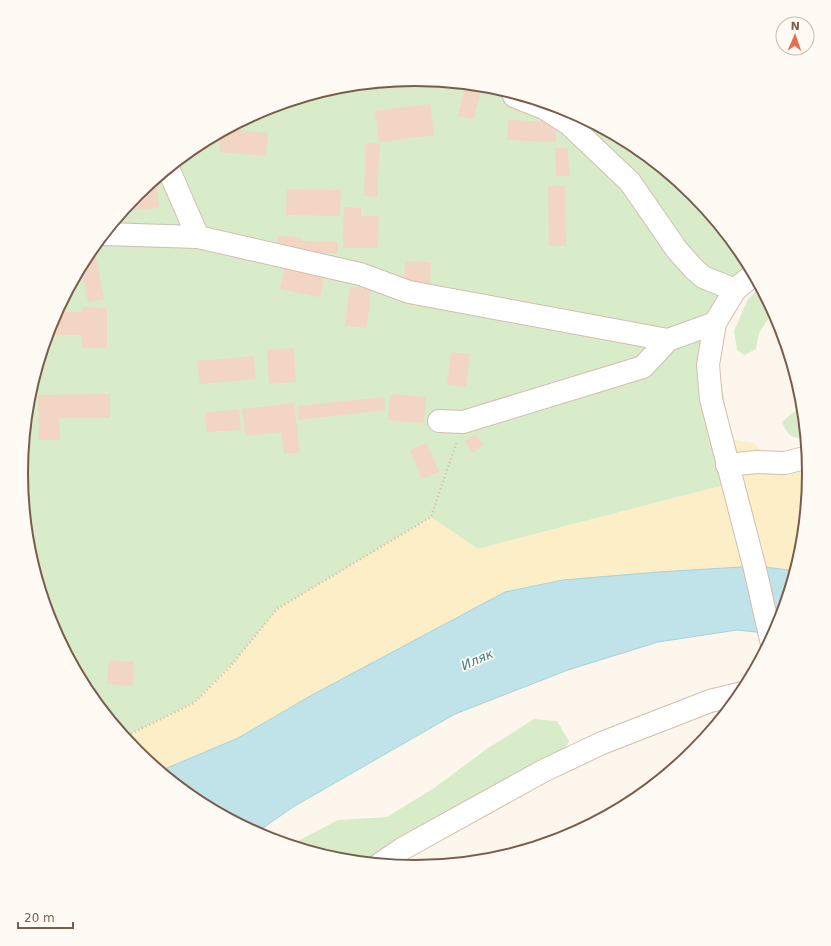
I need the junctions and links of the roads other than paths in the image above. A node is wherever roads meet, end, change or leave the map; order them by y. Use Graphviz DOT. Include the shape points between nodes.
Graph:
graph roads {
  1 [pos="536,105"];
  2 [pos="170,174"];
  3 [pos="110,234"];
  4 [pos="198,237"];
  5 [pos="750,277"];
  6 [pos="735,290"];
  7 [pos="715,323"];
  8 [pos="668,340"];
  9 [pos="438,421"];
  10 [pos="802,458"];
  11 [pos="728,468"];
  12 [pos="769,631"];
  13 [pos="733,695"];
  14 [pos="386,860"];
  1 -- 6 [label="street" via="569,124 630,182 677,250 694,269 703,277"];
  2 -- 4 [label="street"];
  3 -- 4 [label="street"];
  4 -- 8 [label="street" via="360,274 409,292"];
  5 -- 6 [label="street"];
  6 -- 7 [label="street"];
  7 -- 8 [label="street"];
  7 -- 11 [label="street" via="708,365 711,399"];
  8 -- 9 [label="street" via="643,368 463,422"];
  10 -- 11 [label="street" via="785,463 757,462"];
  11 -- 12 [label="street"];
  13 -- 14 [label="street" via="710,700 602,743 543,771"];
}
